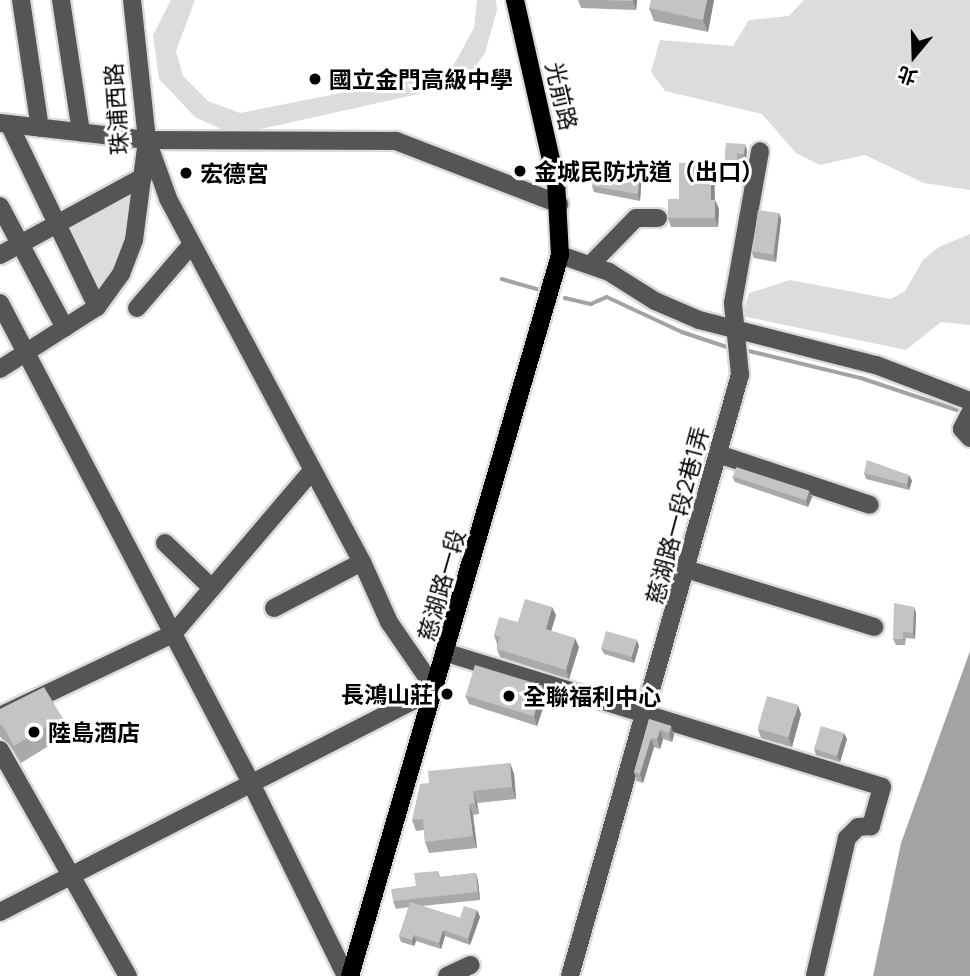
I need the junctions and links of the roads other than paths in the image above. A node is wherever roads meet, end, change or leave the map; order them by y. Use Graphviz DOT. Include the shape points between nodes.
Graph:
graph roads {
  1 [pos="21,0"];
  2 [pos="61,0"];
  3 [pos="132,0"];
  4 [pos="515,0"];
  5 [pos="4,124"];
  6 [pos="40,128"];
  7 [pos="81,132"];
  8 [pos="147,140"];
  9 [pos="760,151"];
  10 [pos="143,177"];
  11 [pos="559,204"];
  12 [pos="0,206"];
  13 [pos="658,218"];
  14 [pos="58,224"];
  15 [pos="21,244"];
  16 [pos="192,244"];
  17 [pos="0,255"];
  18 [pos="560,255"];
  19 [pos="591,264"];
  20 [pos="0,303"];
  21 [pos="97,307"];
  22 [pos="137,308"];
  23 [pos="65,328"];
  24 [pos="737,340"];
  25 [pos="28,352"];
  26 [pos="0,369"];
  27 [pos="970,401"];
  28 [pos="718,453"];
  29 [pos="311,471"];
  30 [pos="870,505"];
  31 [pos="165,544"];
  32 [pos="362,562"];
  33 [pos="689,570"];
  34 [pos="212,588"];
  35 [pos="274,608"];
  36 [pos="874,627"];
  37 [pos="173,634"];
  38 [pos="447,653"];
  39 [pos="435,688"];
  40 [pos="646,713"];
  41 [pos="0,716"];
  42 [pos="0,750"];
  43 [pos="251,783"];
  44 [pos="72,876"];
  45 [pos="0,912"];
  46 [pos="471,965"];
  47 [pos="128,976"];
  48 [pos="348,976"];
  49 [pos="447,976"];
  50 [pos="570,976"];
  51 [pos="816,976"];
  1 -- 6 [label="street"];
  2 -- 7 [label="street"];
  3 -- 8 [label="street, 珠浦西路"];
  4 -- 11 [label="main road, 光前路"];
  5 -- 6 [label="street"];
  5 -- 14 [label="street"];
  6 -- 7 [label="street"];
  7 -- 8 [label="street"];
  8 -- 10 [label="street, 珠浦西路"];
  8 -- 11 [label="street" via="396,141"];
  8 -- 16 [label="street" via="168,198"];
  9 -- 24 [label="street, 慈湖路一段2巷1弄" via="733,303"];
  10 -- 14 [label="street, 珠浦西路"];
  10 -- 21 [label="street" via="134,240 121,274"];
  11 -- 18 [label="main road, 慈湖路一段"];
  12 -- 15 [label="street"];
  13 -- 19 [label="street" via="636,218"];
  14 -- 15 [label="street, 珠浦西路"];
  14 -- 21 [label="street"];
  15 -- 17 [label="street, 珠浦西路"];
  15 -- 23 [label="street"];
  16 -- 22 [label="street"];
  16 -- 29 [label="street"];
  18 -- 19 [label="street"];
  18 -- 38 [label="main road, 慈湖路一段"];
  19 -- 24 [label="street"];
  20 -- 25 [label="street"];
  21 -- 23 [label="street"];
  23 -- 25 [label="street"];
  24 -- 27 [label="street" via="876,365"];
  24 -- 28 [label="street, 慈湖路一段2巷1弄" via="740,375"];
  25 -- 26 [label="street"];
  25 -- 37 [label="street"];
  28 -- 30 [label="street"];
  28 -- 33 [label="street, 慈湖路一段2巷1弄"];
  29 -- 32 [label="street"];
  29 -- 34 [label="street"];
  31 -- 34 [label="street"];
  32 -- 35 [label="street"];
  32 -- 39 [label="street" via="389,622"];
  33 -- 36 [label="street"];
  33 -- 40 [label="street, 慈湖路一段2巷1弄"];
  34 -- 37 [label="street"];
  37 -- 41 [label="street"];
  37 -- 43 [label="street"];
  38 -- 39 [label="main road, 慈湖路一段"];
  38 -- 40 [label="street"];
  39 -- 43 [label="street"];
  39 -- 48 [label="main road, 慈湖路一段"];
  40 -- 50 [label="street, 慈湖路一段2巷1弄"];
  40 -- 51 [label="street" via="882,787 871,827 858,827 847,838"];
  42 -- 44 [label="street"];
  43 -- 44 [label="street"];
  43 -- 48 [label="street"];
  44 -- 45 [label="street"];
  44 -- 47 [label="street"];
  46 -- 49 [label="street"];
}
